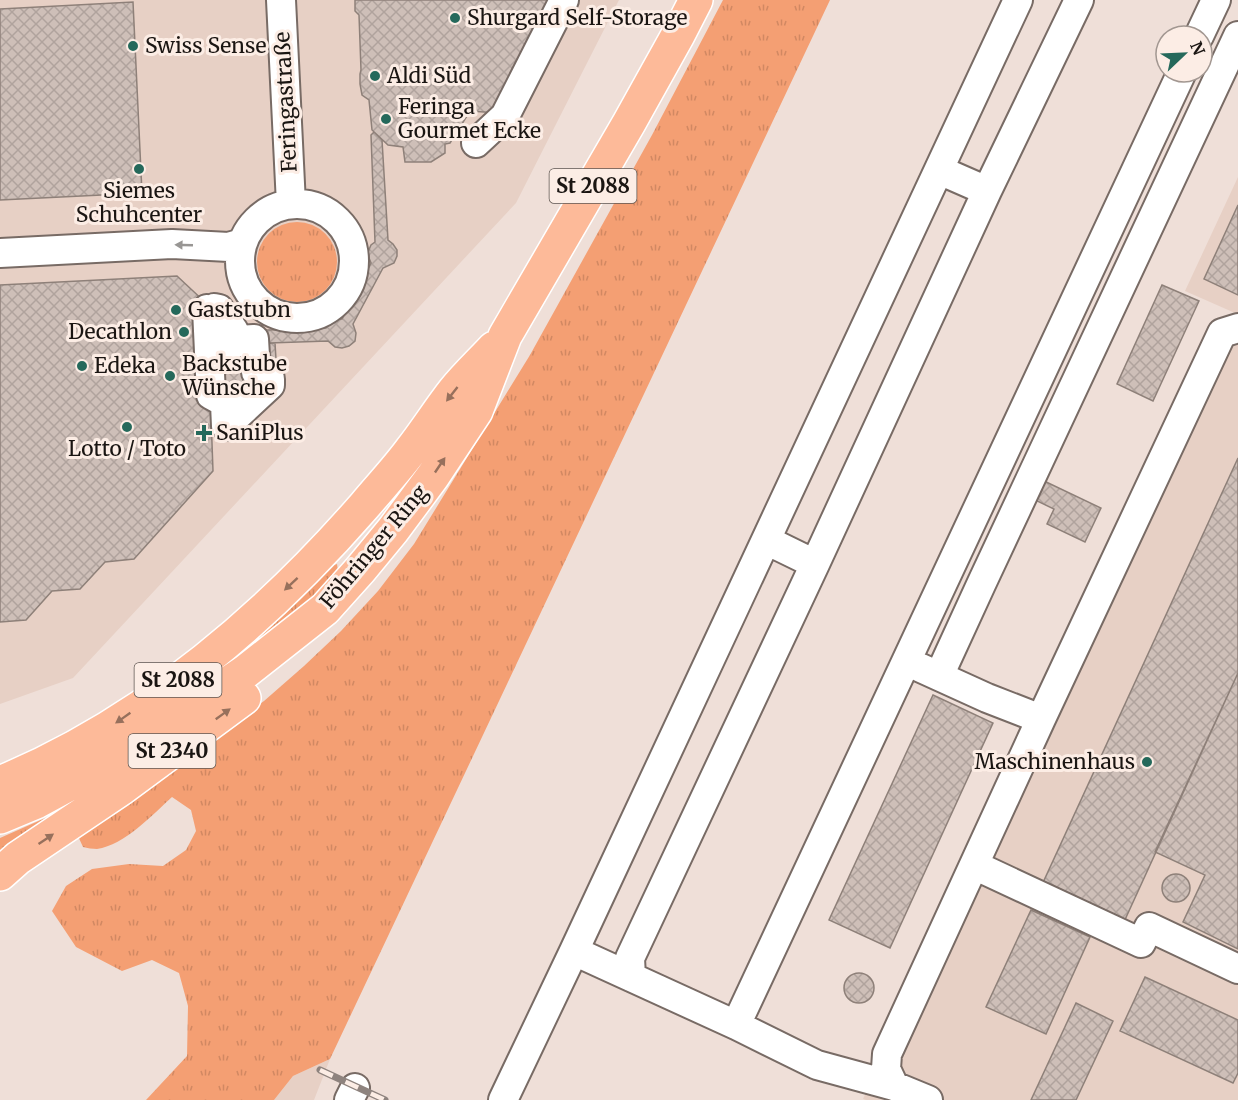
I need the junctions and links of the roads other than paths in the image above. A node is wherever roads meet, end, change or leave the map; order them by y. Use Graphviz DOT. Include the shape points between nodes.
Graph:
graph roads {
  1 [pos="281,0"];
  2 [pos="564,0"];
  3 [pos="685,0"];
  4 [pos="696,0"];
  5 [pos="1018,0"];
  6 [pos="1079,0"];
  7 [pos="1216,0"];
  8 [pos="1205,24"];
  9 [pos="678,35"];
  10 [pos="1238,36"];
  11 [pos="1176,84"];
  12 [pos="476,142"];
  13 [pos="939,170"];
  14 [pos="987,191"];
  15 [pos="291,204"];
  16 [pos="242,243"];
  17 [pos="0,253"];
  18 [pos="1238,328"];
  19 [pos="506,336"];
  20 [pos="766,540"];
  21 [pos="815,564"];
  22 [pos="325,609"];
  23 [pos="906,660"];
  24 [pos="939,676"];
  25 [pos="1041,719"];
  26 [pos="0,783"];
  27 [pos="0,817"];
  28 [pos="974,865"];
  29 [pos="0,874"];
  30 [pos="574,951"];
  31 [pos="1238,969"];
  32 [pos="631,977"];
  33 [pos="736,1025"];
  34 [pos="894,1086"];
  35 [pos="503,1100"];
  36 [pos="928,1100"];
  1 -- 15 [label="street, Feringastraße"];
  2 -- 12 [label="street" via="505,116"];
  3 -- 9 [label="highway"];
  4 -- 9 [label="highway, Föhringer Ring / St 2088"];
  5 -- 13 [label="street"];
  6 -- 14 [label="street"];
  7 -- 8 [label="street"];
  9 -- 19 [label="highway, Föhringer Ring / St 2088"];
  10 -- 24 [label="street"];
  11 -- 23 [label="street"];
  13 -- 14 [label="street"];
  13 -- 20 [label="street"];
  14 -- 21 [label="street"];
  15 -- 16 [label="street" via="262,215"];
  15 -- 16 [label="street" via="327,212 350,240 354,252 352,277 341,299 332,307 309,318 295,319 268,311 244,285"];
  16 -- 17 [label="street, one-way" via="229,247 172,244"];
  18 -- 25 [label="street" via="1222,333"];
  22 -- 19 [label="highway, Föhringer Ring / St 2088, one-way" via="433,476 476,411"];
  19 -- 26 [label="highway, Föhringer Ring / St 2088, one-way" via="454,390 410,451 358,512 259,614 189,673 110,727"];
  20 -- 21 [label="street"];
  20 -- 30 [label="street"];
  21 -- 32 [label="street" via="630,958"];
  22 -- 27 [label="highway, Föhringer Ring / St 2088" via="244,672 123,755"];
  29 -- 22 [label="highway, St 2340, one-way" via="258,688 294,656"];
  23 -- 24 [label="street"];
  23 -- 33 [label="street"];
  24 -- 25 [label="street"];
  25 -- 28 [label="street"];
  28 -- 31 [label="street" via="1141,943 1149,927"];
  28 -- 34 [label="street" via="887,1054 886,1069"];
  30 -- 32 [label="street"];
  30 -- 35 [label="street"];
  32 -- 33 [label="street"];
  33 -- 34 [label="street" via="817,1065"];
  34 -- 36 [label="street"];
}
